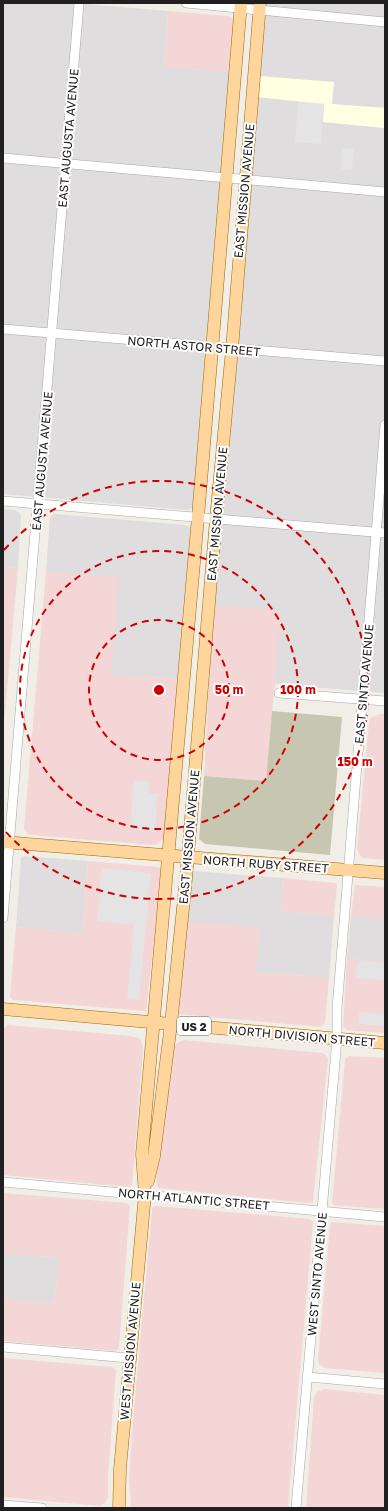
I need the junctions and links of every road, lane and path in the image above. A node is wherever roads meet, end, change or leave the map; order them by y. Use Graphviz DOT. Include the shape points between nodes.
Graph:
graph roads {
  1 [pos="79,3"];
  2 [pos="186,3"];
  3 [pos="241,5"];
  4 [pos="260,6"];
  5 [pos="385,22"];
  6 [pos="3,158"];
  7 [pos="66,164"];
  8 [pos="227,177"];
  9 [pos="245,179"];
  10 [pos="385,192"];
  11 [pos="3,329"];
  12 [pos="53,333"];
  13 [pos="212,347"];
  14 [pos="232,349"];
  15 [pos="385,361"];
  16 [pos="385,425"];
  17 [pos="3,501"];
  18 [pos="38,504"];
  19 [pos="198,517"];
  20 [pos="216,519"];
  21 [pos="380,533"];
  22 [pos="279,694"];
  23 [pos="363,700"];
  24 [pos="385,701"];
  25 [pos="6,843"];
  26 [pos="169,856"];
  27 [pos="188,858"];
  28 [pos="349,870"];
  29 [pos="385,874"];
  30 [pos="3,918"];
  31 [pos="3,1009"];
  32 [pos="153,1023"];
  33 [pos="171,1024"];
  34 [pos="337,1039"];
  35 [pos="385,1043"];
  36 [pos="3,1182"];
  37 [pos="145,1194"];
  38 [pos="322,1211"];
  39 [pos="385,1217"];
  40 [pos="3,1347"];
  41 [pos="129,1358"];
  42 [pos="308,1377"];
  43 [pos="385,1384"];
  44 [pos="3,1504"];
  45 [pos="42,1508"];
  46 [pos="119,1508"];
  47 [pos="296,1508"];
  1 -- 7 [label="street, EAST AUGUSTA AVENUE"];
  2 -- 3 [label="street"];
  3 -- 4 [label="street"];
  3 -- 8 [label="main road, EAST MISSION AVENUE"];
  4 -- 5 [label="street"];
  4 -- 9 [label="main road, EAST MISSION AVENUE"];
  6 -- 7 [label="street"];
  7 -- 8 [label="street"];
  7 -- 12 [label="street, EAST AUGUSTA AVENUE"];
  8 -- 9 [label="street"];
  8 -- 13 [label="main road, EAST MISSION AVENUE"];
  9 -- 10 [label="street"];
  9 -- 14 [label="main road, EAST MISSION AVENUE"];
  11 -- 12 [label="street, NORTH ASTOR STREET"];
  12 -- 13 [label="street, NORTH ASTOR STREET"];
  12 -- 18 [label="street, EAST AUGUSTA AVENUE"];
  13 -- 14 [label="street, NORTH ASTOR STREET"];
  13 -- 19 [label="main road, EAST MISSION AVENUE"];
  14 -- 15 [label="street, NORTH ASTOR STREET"];
  14 -- 20 [label="main road, EAST MISSION AVENUE"];
  16 -- 21 [label="street, EAST SINTO AVENUE"];
  17 -- 18 [label="street"];
  18 -- 19 [label="street"];
  18 -- 25 [label="street, EAST AUGUSTA AVENUE"];
  19 -- 20 [label="street"];
  19 -- 26 [label="main road, EAST MISSION AVENUE"];
  20 -- 21 [label="street"];
  20 -- 27 [label="main road, EAST MISSION AVENUE"];
  21 -- 23 [label="street, EAST SINTO AVENUE"];
  22 -- 23 [label="street"];
  23 -- 24 [label="street"];
  23 -- 28 [label="street, EAST SINTO AVENUE"];
  25 -- 26 [label="main road, NORTH RUBY STREET"];
  25 -- 30 [label="street, EAST AUGUSTA AVENUE"];
  26 -- 27 [label="main road, NORTH RUBY STREET"];
  26 -- 32 [label="main road, EAST MISSION AVENUE"];
  27 -- 28 [label="main road, NORTH RUBY STREET"];
  27 -- 33 [label="main road, EAST MISSION AVENUE"];
  28 -- 29 [label="main road, NORTH RUBY STREET"];
  28 -- 34 [label="street, EAST SINTO AVENUE" via="337,1008"];
  31 -- 32 [label="main road, NORTH DIVISION STREET / US 2"];
  32 -- 33 [label="main road, NORTH DIVISION STREET / US 2"];
  32 -- 37 [label="main road, WEST MISSION AVENUE" via="142,1154"];
  33 -- 34 [label="main road, NORTH DIVISION STREET / US 2"];
  33 -- 37 [label="main road, WEST MISSION AVENUE" via="154,1156"];
  34 -- 35 [label="main road, NORTH DIVISION STREET / US 2"];
  34 -- 38 [label="street, WEST SINTO AVENUE"];
  36 -- 37 [label="street, NORTH ATLANTIC STREET"];
  37 -- 38 [label="street, NORTH ATLANTIC STREET"];
  37 -- 41 [label="main road, WEST MISSION AVENUE"];
  38 -- 39 [label="street, NORTH ATLANTIC STREET"];
  38 -- 42 [label="street, WEST SINTO AVENUE"];
  40 -- 41 [label="street"];
  41 -- 46 [label="main road, WEST MISSION AVENUE"];
  42 -- 43 [label="street"];
  42 -- 47 [label="street, WEST SINTO AVENUE"];
  44 -- 45 [label="street"];
}
